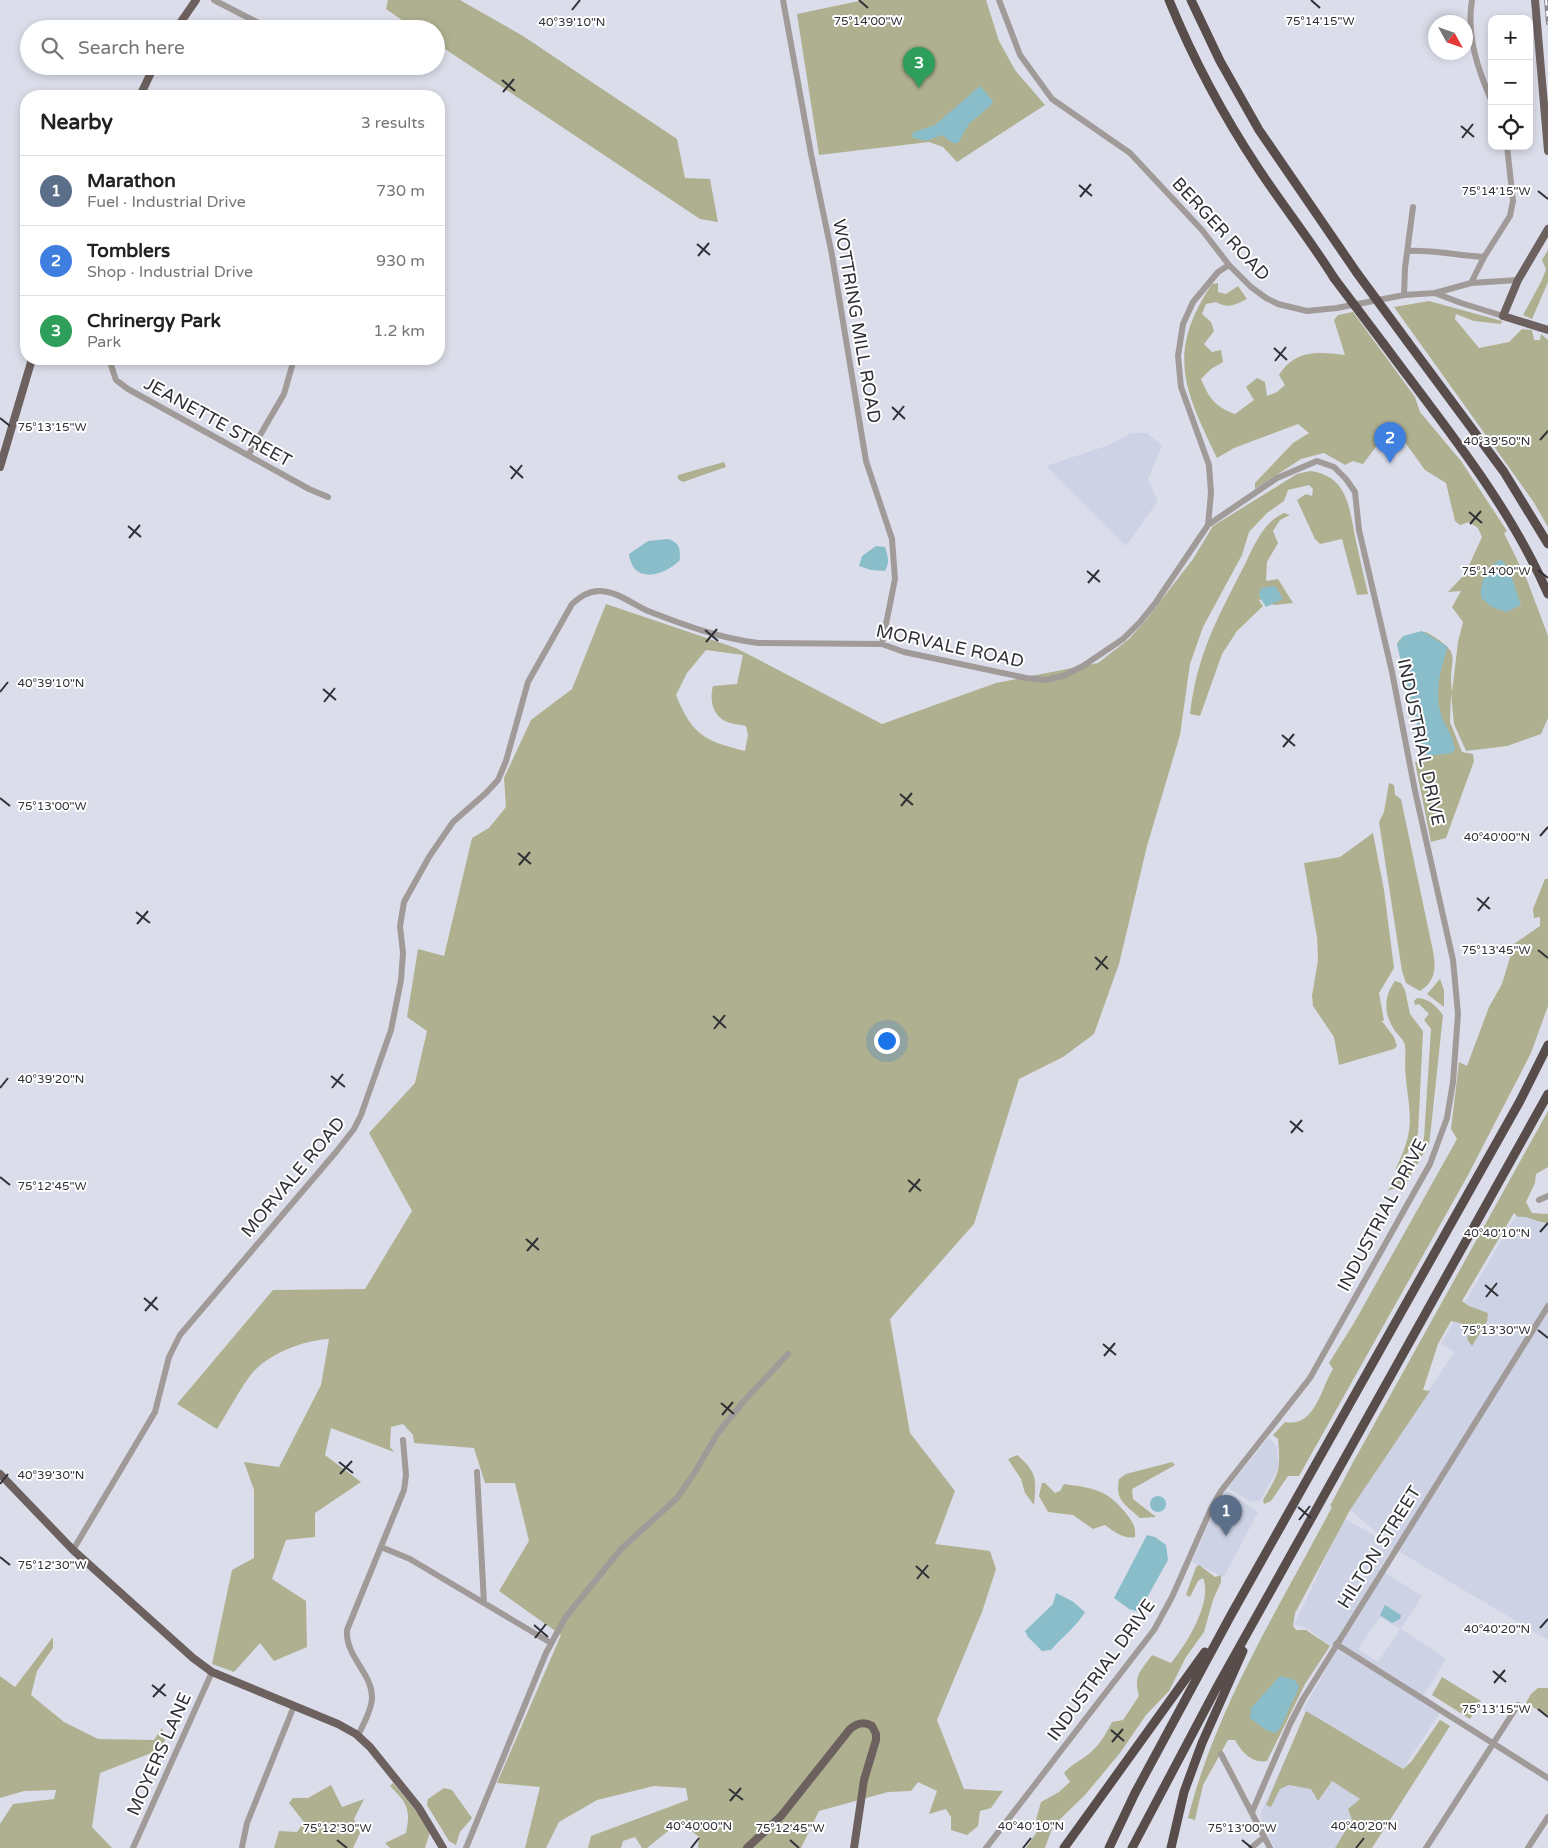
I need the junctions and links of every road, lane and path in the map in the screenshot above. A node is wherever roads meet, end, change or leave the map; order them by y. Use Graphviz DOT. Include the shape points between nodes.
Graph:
graph roads {
  1 [pos="196,0"];
  2 [pos="214,0"];
  3 [pos="783,0"];
  4 [pos="999,0"];
  5 [pos="1169,0"];
  6 [pos="1191,0"];
  7 [pos="1472,0"];
  8 [pos="1535,0"];
  9 [pos="182,20"];
  10 [pos="253,20"];
  11 [pos="150,75"];
  12 [pos="143,90"];
  13 [pos="1488,92"];
  14 [pos="1507,150"];
  15 [pos="1548,151"];
  16 [pos="1413,207"];
  17 [pos="1548,229"];
  18 [pos="1408,251"];
  19 [pos="1484,257"];
  20 [pos="1229,265"];
  21 [pos="1518,280"];
  22 [pos="1471,283"];
  23 [pos="1435,293"];
  24 [pos="1404,295"];
  25 [pos="1503,316"];
  26 [pos="1548,330"];
  27 [pos="30,365"];
  28 [pos="111,365"];
  29 [pos="292,365"];
  30 [pos="250,454"];
  31 [pos="0,467"];
  32 [pos="328,497"];
  33 [pos="1208,525"];
  34 [pos="1548,544"];
  35 [pos="1548,594"];
  36 [pos="882,644"];
  37 [pos="1548,1044"];
  38 [pos="1548,1094"];
  39 [pos="1548,1196"];
  40 [pos="1539,1200"];
  41 [pos="1548,1306"];
  42 [pos="788,1354"];
  43 [pos="404,1440"];
  44 [pos="477,1472"];
  45 [pos="0,1474"];
  46 [pos="381,1547"];
  47 [pos="73,1550"];
  48 [pos="1270,1592"];
  49 [pos="484,1603"];
  50 [pos="1231,1615"];
  51 [pos="551,1643"];
  52 [pos="1336,1644"];
  53 [pos="212,1672"];
  54 [pos="1518,1705"];
  55 [pos="294,1706"];
  56 [pos="358,1736"];
  57 [pos="1492,1743"];
  58 [pos="1221,1754"];
  59 [pos="1548,1778"];
  60 [pos="1252,1812"];
  61 [pos="1548,1818"];
  62 [pos="1264,1837"];
  63 [pos="242,1847"];
  64 [pos="133,1848"];
  65 [pos="443,1848"];
  66 [pos="466,1848"];
  67 [pos="747,1848"];
  68 [pos="854,1848"];
  69 [pos="986,1848"];
  70 [pos="1064,1848"];
  71 [pos="1109,1848"];
  72 [pos="1132,1848"];
  73 [pos="1171,1848"];
  74 [pos="1251,1848"];
  75 [pos="1270,1848"];
  76 [pos="1426,1848"];
  77 [pos="1528,1848"];
  1 -- 9 [label="main road"];
  2 -- 10 [label="street"];
  3 -- 36 [label="street, WOTTRING MILL ROAD" via="832,255 866,461 892,539 895,578"];
  4 -- 20 [label="street, BERGER ROAD" via="1020,55 1046,92 1079,120 1130,153 1202,230"];
  5 -- 35 [label="highway, bridge" via="1198,66 1269,185 1493,494 1521,539"];
  6 -- 34 [label="highway, bridge" via="1220,61 1259,130 1357,273 1504,472"];
  7 -- 13 [label="street" via="1470,32 1476,64"];
  8 -- 15 [label="main road"];
  11 -- 12 [label="main road"];
  14 -- 19 [label="street" via="1512,209"];
  16 -- 18 [label="street"];
  17 -- 21 [label="main road"];
  18 -- 19 [label="street"];
  18 -- 24 [label="street"];
  19 -- 22 [label="street"];
  20 -- 24 [label="street, BERGER ROAD" via="1266,298 1307,311"];
  20 -- 33 [label="street, MORVALE ROAD" via="1218,272 1192,302 1183,324 1178,356 1181,387 1209,465"];
  21 -- 22 [label="street"];
  21 -- 25 [label="main road"];
  22 -- 23 [label="street"];
  23 -- 24 [label="street, BERGER ROAD"];
  23 -- 25 [label="street, BERGER ROAD"];
  25 -- 26 [label="main road"];
  27 -- 31 [label="main road"];
  28 -- 30 [label="street, JEANETTE STREET" via="116,380 128,389"];
  29 -- 30 [label="street" via="284,394"];
  30 -- 32 [label="street, JEANETTE STREET"];
  33 -- 36 [label="street, MORVALE ROAD" via="1140,622 1123,639 1063,676 1046,680 1026,678 904,652"];
  33 -- 69 [label="street, INDUSTRIAL DRIVE" via="1277,478 1317,461 1334,467 1355,492 1361,540 1454,969 1457,1022 1447,1118 1430,1164 1328,1348 1293,1400 1221,1491 1154,1630"];
  36 -- 47 [label="street, MORVALE ROAD" via="739,641 685,626 612,593 597,591 572,604 528,682 498,780 453,822 404,902 400,926 403,966 394,1019 356,1125 180,1335 169,1357 155,1412"];
  37 -- 50 [label="highway" via="1520,1101"];
  38 -- 48 [label="highway"];
  39 -- 40 [label="street"];
  41 -- 52 [label="street, HILTON STREET"];
  42 -- 51 [label="street" via="718,1433 678,1496 614,1558 569,1613"];
  43 -- 46 [label="street" via="406,1483"];
  44 -- 49 [label="street"];
  45 -- 47 [label="main road"];
  46 -- 49 [label="street" via="406,1557"];
  46 -- 56 [label="street" via="347,1630 350,1650 371,1692 370,1706"];
  47 -- 53 [label="main road" via="178,1646"];
  48 -- 72 [label="highway"];
  48 -- 73 [label="highway" via="1202,1743 1184,1792"];
  49 -- 51 [label="street"];
  50 -- 70 [label="highway"];
  50 -- 71 [label="highway"];
  51 -- 66 [label="street"];
  52 -- 57 [label="street"];
  52 -- 60 [label="street, HILTON STREET" via="1290,1724"];
  53 -- 55 [label="main road"];
  53 -- 64 [label="street, MOYERS LANE"];
  54 -- 57 [label="street"];
  55 -- 56 [label="main road"];
  55 -- 63 [label="street" via="247,1823"];
  56 -- 65 [label="main road" via="416,1805"];
  57 -- 59 [label="street"];
  57 -- 76 [label="street"];
  58 -- 60 [label="street"];
  60 -- 62 [label="street"];
  61 -- 77 [label="street"];
  62 -- 74 [label="street"];
  62 -- 75 [label="street"];
  67 -- 68 [label="main road" via="775,1823 850,1729 865,1723 874,1728 876,1740 864,1780"];
}
